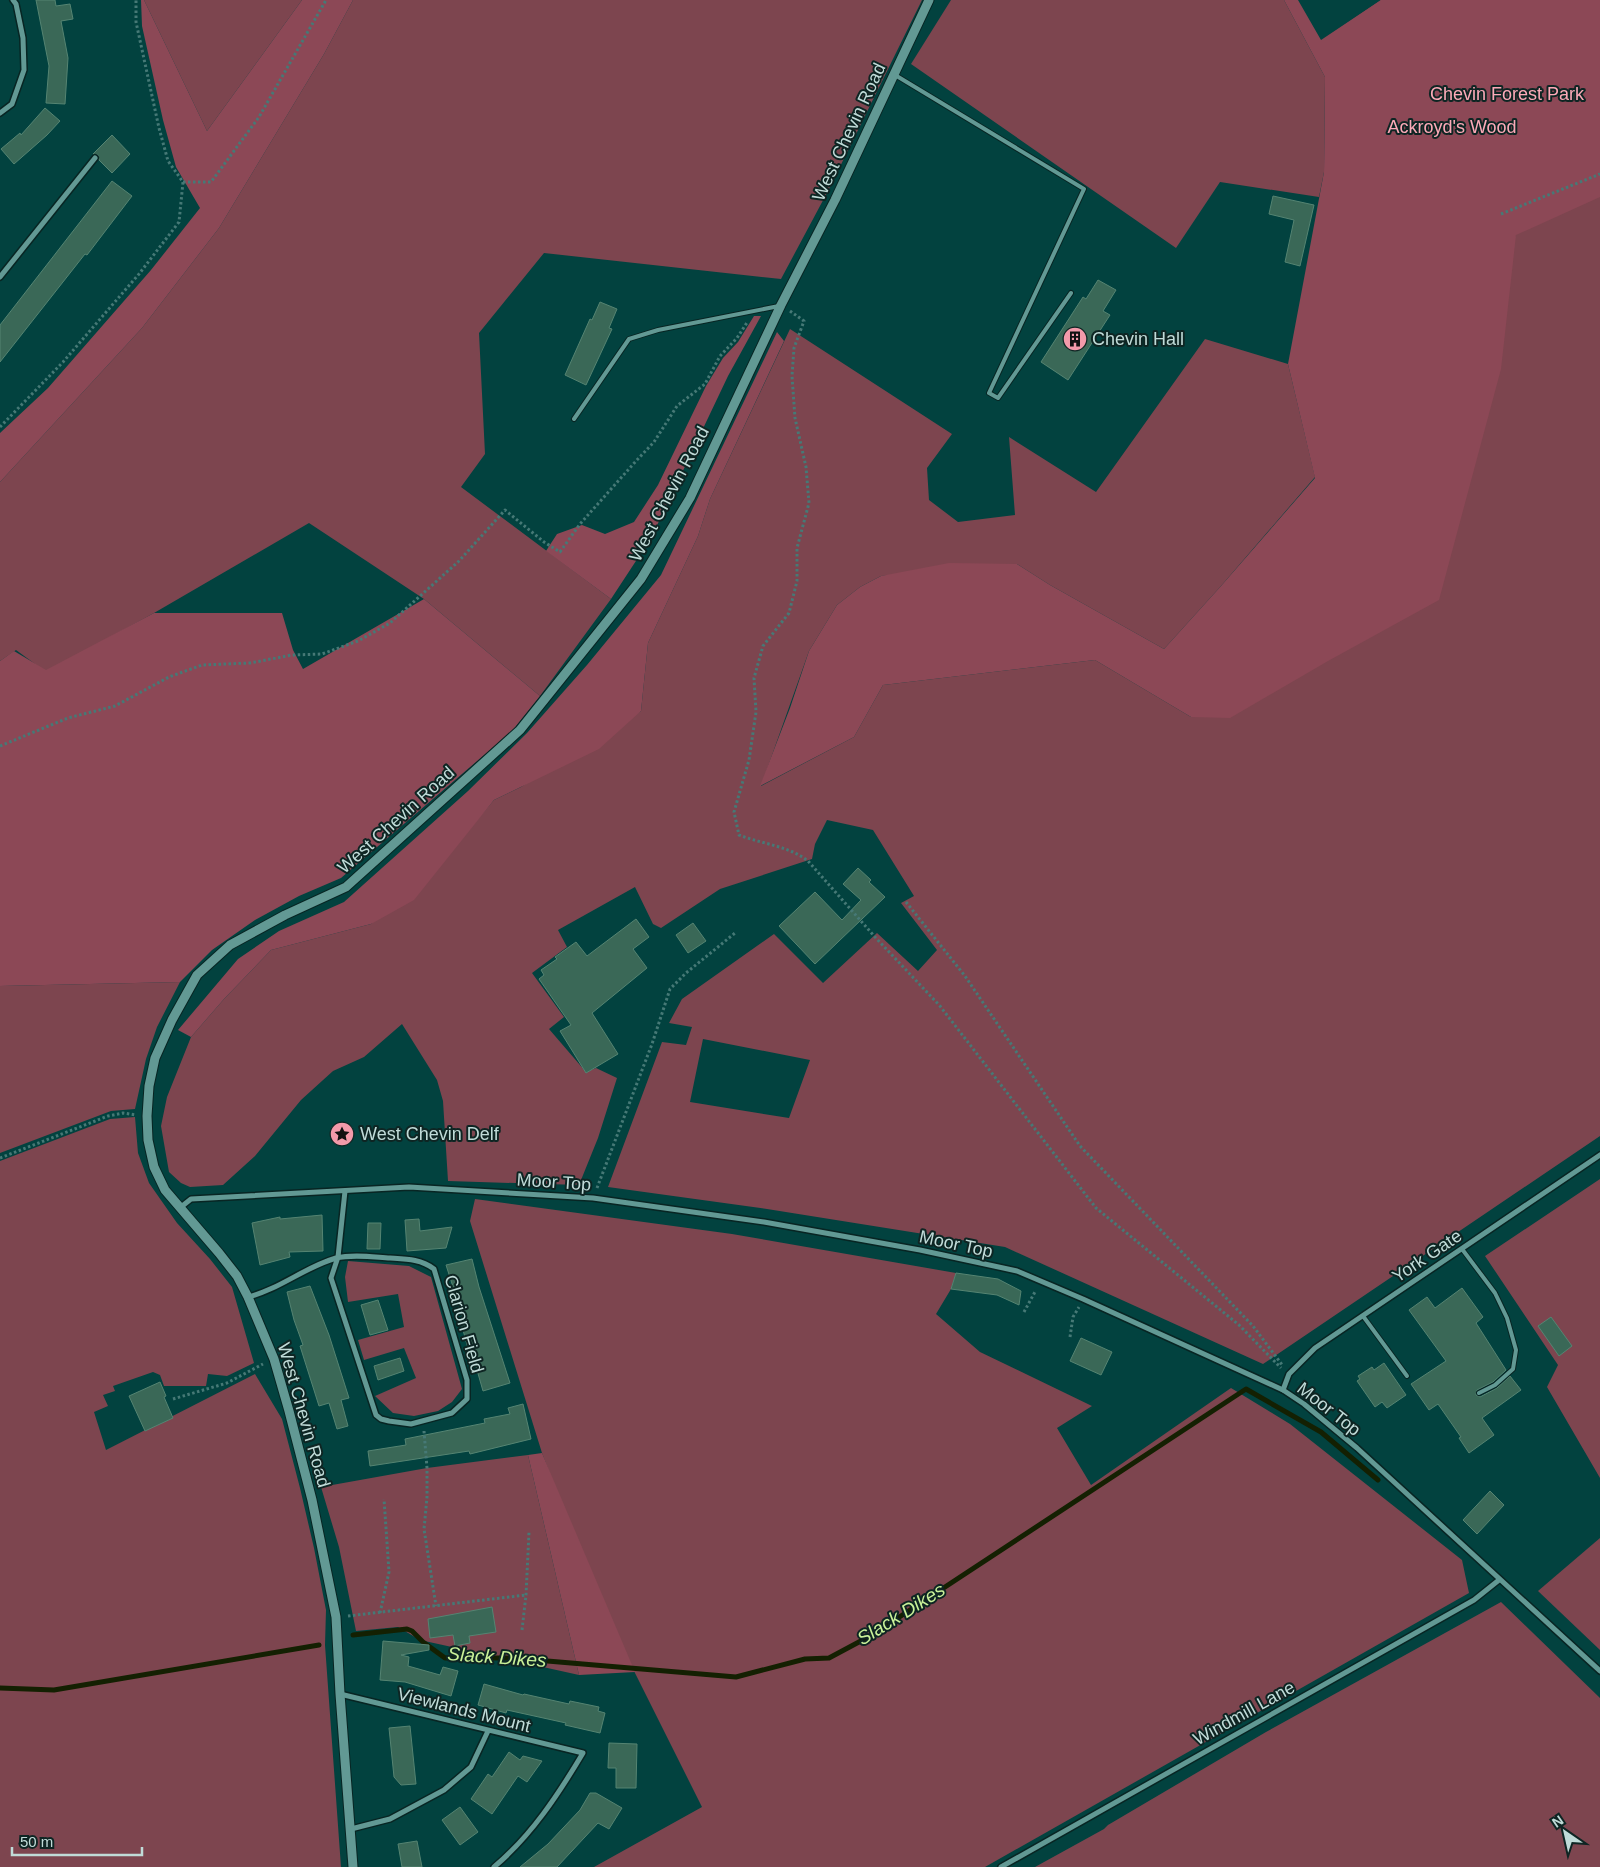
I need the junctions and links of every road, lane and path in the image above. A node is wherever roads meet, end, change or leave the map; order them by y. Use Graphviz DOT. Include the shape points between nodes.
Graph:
graph roads {
  1 [pos="13,0"];
  2 [pos="136,0"];
  3 [pos="326,0"];
  4 [pos="929,0"];
  5 [pos="894,74"];
  6 [pos="0,113"];
  7 [pos="95,158"];
  8 [pos="1600,174"];
  9 [pos="183,182"];
  10 [pos="1502,214"];
  11 [pos="0,277"];
  12 [pos="1070,293"];
  13 [pos="781,305"];
  14 [pos="755,310"];
  15 [pos="574,419"];
  16 [pos="0,427"];
  17 [pos="0,746"];
  18 [pos="906,902"];
  19 [pos="735,933"];
  20 [pos="147,1116"];
  21 [pos="1600,1155"];
  22 [pos="0,1158"];
  23 [pos="345,1191"];
  24 [pos="593,1198"];
  25 [pos="181,1207"];
  26 [pos="1462,1249"];
  27 [pos="338,1258"];
  28 [pos="1041,1282"];
  29 [pos="248,1297"];
  30 [pos="1083,1299"];
  31 [pos="1024,1312"];
  32 [pos="1363,1316"];
  33 [pos="1070,1337"];
  34 [pos="274,1359"];
  35 [pos="1289,1375"];
  36 [pos="1407,1376"];
  37 [pos="1282,1390"];
  38 [pos="1479,1393"];
  39 [pos="173,1399"];
  40 [pos="423,1420"];
  41 [pos="384,1499"];
  42 [pos="529,1532"];
  43 [pos="1500,1580"];
  44 [pos="526,1595"];
  45 [pos="436,1606"];
  46 [pos="380,1613"];
  47 [pos="336,1617"];
  48 [pos="522,1630"];
  49 [pos="1600,1671"];
  50 [pos="340,1694"];
  51 [pos="488,1730"];
  52 [pos="350,1829"];
  53 [pos="353,1867"];
  54 [pos="494,1867"];
  55 [pos="1001,1867"];
  1 -- 6 [label="street" via="23,38 24,70 12,104"];
  2 -- 9 [label="path" via="136,22 158,128 168,161"];
  3 -- 9 [label="path" via="259,117 211,182"];
  4 -- 5 [label="street, West Chevin Road"];
  5 -- 12 [label="lane" via="1084,189 990,393 998,398"];
  5 -- 13 [label="street, West Chevin Road"];
  7 -- 11 [label="street"];
  8 -- 10 [label="path"];
  9 -- 16 [label="path" via="178,222 139,274 64,362"];
  13 -- 14 [label="lane"];
  13 -- 20 [label="street, West Chevin Road" via="690,498 641,579 520,730 346,887 230,945 197,975 155,1058"];
  13 -- 35 [label="path" via="804,321 794,348 792,376 795,418 806,467 809,503 797,548 797,581 789,613 763,646 754,678 756,712 749,760 734,812 739,835 798,852 808,861 940,1006 1096,1208 1239,1325"];
  14 -- 15 [label="lane" via="629,339"];
  14 -- 17 [label="path" via="737,338 720,356 705,384 677,406 654,442 580,524 560,552 505,510 460,561 412,604 390,623 358,641 322,654 202,665 169,677 115,706 68,718"];
  18 -- 35 [label="path" via="965,976 1080,1146 1253,1326"];
  19 -- 24 [label="path" via="670,988"];
  20 -- 22 [label="path" via="124,1113 108,1116"];
  20 -- 25 [label="street, West Chevin Road" via="154,1167 165,1190"];
  21 -- 26 [label="street, York Gate"];
  23 -- 24 [label="street, Moor Top" via="409,1187"];
  23 -- 25 [label="street, Moor Top" via="191,1199"];
  23 -- 27 [label="street"];
  24 -- 28 [label="street, Moor Top" via="764,1222 920,1250 1017,1271"];
  25 -- 29 [label="street, West Chevin Road" via="237,1276"];
  26 -- 32 [label="street, York Gate"];
  26 -- 38 [label="lane" via="1495,1294 1516,1350 1513,1369 1495,1385"];
  27 -- 29 [label="street, Clarion Field" via="306,1269 283,1283"];
  27 -- 40 [label="street, Clarion Field" via="331,1278 376,1414 389,1422 411,1424"];
  27 -- 40 [label="street, Clarion Field" via="410,1259 434,1270 467,1380 467,1400 452,1413"];
  28 -- 30 [label="street, Moor Top"];
  28 -- 31 [label="path"];
  29 -- 34 [label="street, West Chevin Road"];
  30 -- 33 [label="path" via="1073,1317"];
  30 -- 37 [label="street, Moor Top"];
  32 -- 35 [label="street, York Gate" via="1315,1348"];
  32 -- 36 [label="lane"];
  34 -- 39 [label="path" via="227,1383"];
  34 -- 47 [label="street, West Chevin Road" via="312,1500"];
  35 -- 37 [label="street, York Gate"];
  37 -- 43 [label="street, Moor Top" via="1357,1448"];
  40 -- 45 [label="path" via="427,1468 424,1529"];
  41 -- 46 [label="path" via="390,1572"];
  42 -- 44 [label="path"];
  43 -- 49 [label="street, Moor Top"];
  43 -- 55 [label="street, Windmill Lane" via="1474,1600"];
  44 -- 45 [label="path"];
  44 -- 48 [label="path"];
  45 -- 46 [label="path"];
  46 -- 47 [label="path"];
  47 -- 50 [label="street, West Chevin Road"];
  50 -- 51 [label="street, Viewlands Mount"];
  50 -- 52 [label="street, West Chevin Road"];
  51 -- 52 [label="street" via="471,1767 444,1790 390,1819"];
  51 -- 54 [label="street, Viewlands Mount" via="583,1753 556,1796 513,1851"];
  52 -- 53 [label="street, West Chevin Road"];
}
